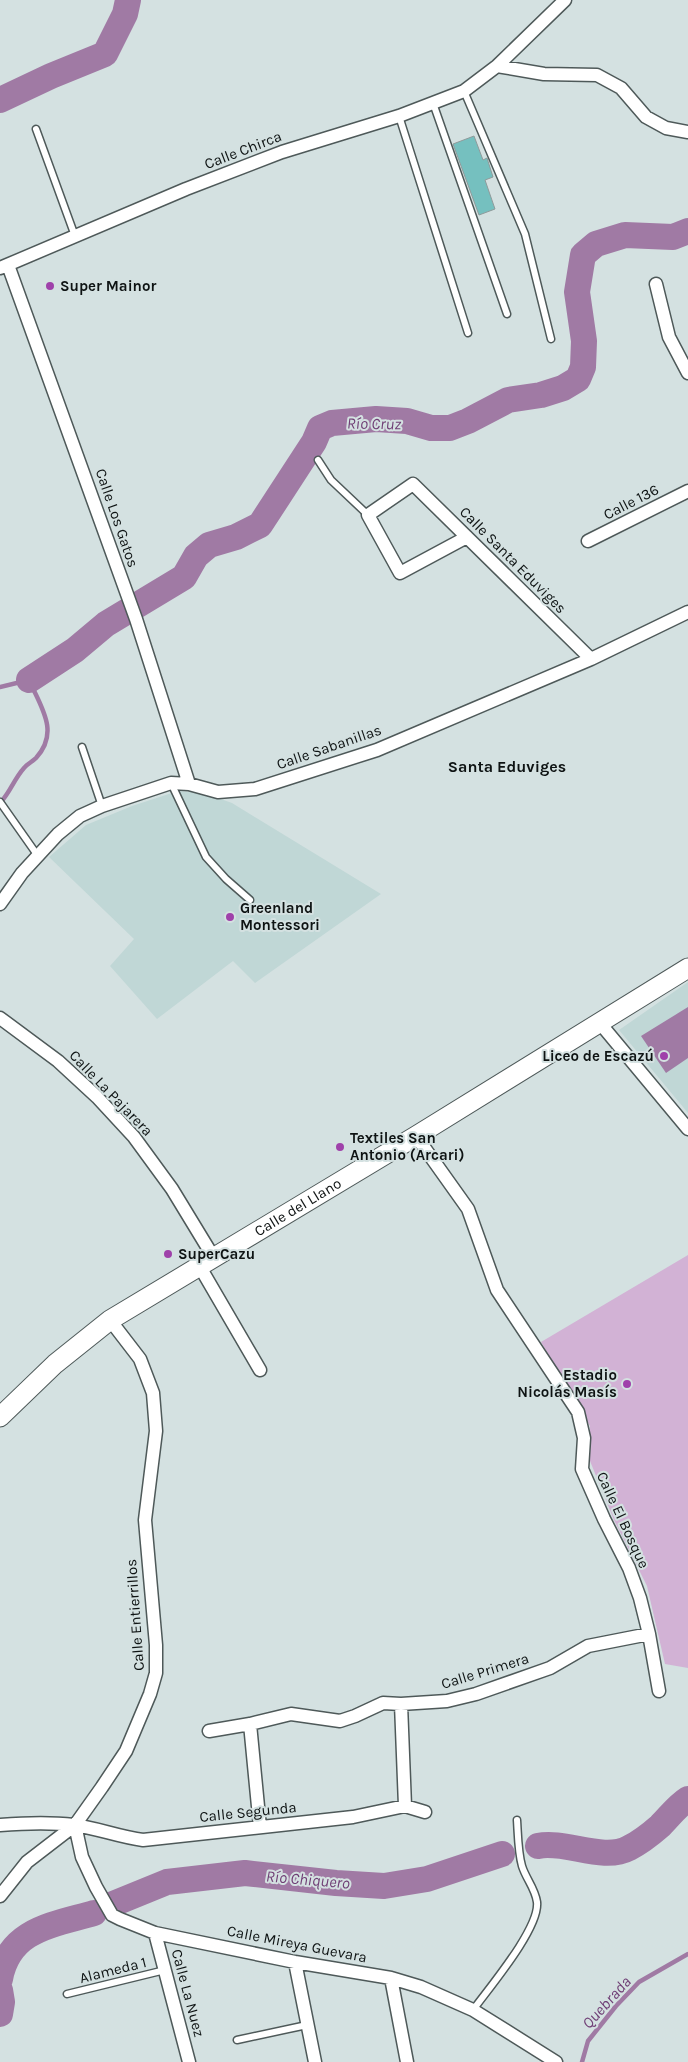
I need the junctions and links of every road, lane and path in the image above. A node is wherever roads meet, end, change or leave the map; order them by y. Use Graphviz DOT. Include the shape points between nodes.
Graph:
graph roads {
  1 [pos="565,0"];
  2 [pos="497,66"];
  3 [pos="464,91"];
  4 [pos="433,103"];
  5 [pos="399,116"];
  6 [pos="36,129"];
  7 [pos="688,132"];
  8 [pos="76,236"];
  9 [pos="4,266"];
  10 [pos="656,284"];
  11 [pos="507,314"];
  12 [pos="468,333"];
  13 [pos="551,339"];
  14 [pos="688,373"];
  15 [pos="318,460"];
  16 [pos="688,492"];
  17 [pos="368,515"];
  18 [pos="467,537"];
  19 [pos="588,541"];
  20 [pos="688,612"];
  21 [pos="591,659"];
  22 [pos="82,747"];
  23 [pos="171,783"];
  24 [pos="189,784"];
  25 [pos="0,802"];
  26 [pos="102,806"];
  27 [pos="38,856"];
  28 [pos="250,900"];
  29 [pos="0,904"];
  30 [pos="688,968"];
  31 [pos="0,1018"];
  32 [pos="599,1022"];
  33 [pos="688,1129"];
  34 [pos="416,1136"];
  35 [pos="207,1263"];
  36 [pos="110,1320"];
  37 [pos="260,1370"];
  38 [pos="0,1417"];
  39 [pos="649,1634"];
  40 [pos="659,1691"];
  41 [pos="401,1704"];
  42 [pos="250,1724"];
  43 [pos="209,1730"];
  44 [pos="405,1806"];
  45 [pos="425,1812"];
  46 [pos="517,1820"];
  47 [pos="75,1825"];
  48 [pos="0,1826"];
  49 [pos="260,1827"];
  50 [pos="0,1896"];
  51 [pos="155,1933"];
  52 [pos="295,1962"];
  53 [pos="165,1970"];
  54 [pos="391,1978"];
  55 [pos="67,1994"];
  56 [pos="473,2010"];
  57 [pos="307,2025"];
  58 [pos="237,2040"];
  59 [pos="548,2060"];
  60 [pos="189,2062"];
  61 [pos="315,2062"];
  62 [pos="407,2062"];
  1 -- 2 [label="street, Calle Chirca"];
  2 -- 3 [label="street, Calle Chirca"];
  2 -- 7 [label="street" via="544,74 597,75 621,88 646,117 666,128"];
  3 -- 4 [label="street, Calle Chirca"];
  3 -- 13 [label="lane" via="525,234"];
  4 -- 5 [label="street, Calle Chirca"];
  4 -- 11 [label="lane"];
  5 -- 8 [label="street, Calle Chirca" via="282,152"];
  5 -- 12 [label="lane"];
  6 -- 8 [label="lane"];
  8 -- 9 [label="street, Calle Chirca"];
  9 -- 24 [label="street, Calle Los Gatos" via="136,619"];
  10 -- 14 [label="street" via="669,337"];
  15 -- 17 [label="lane" via="331,480"];
  16 -- 19 [label="street, Calle 136"];
  17 -- 18 [label="street, Calle Santa Eduviges" via="413,484"];
  17 -- 18 [label="street" via="400,573"];
  18 -- 21 [label="street, Calle Santa Eduviges"];
  20 -- 21 [label="street, Calle Sabanillas"];
  21 -- 24 [label="street, Calle Sabanillas" via="377,750 255,789 218,792"];
  22 -- 26 [label="lane"];
  23 -- 24 [label="street, Calle Sabanillas"];
  23 -- 26 [label="street, Calle Sabanillas"];
  23 -- 28 [label="lane" via="206,857"];
  25 -- 27 [label="lane"];
  26 -- 27 [label="street, Calle Sabanillas" via="80,816"];
  27 -- 29 [label="street, Calle Sabanillas"];
  30 -- 32 [label="main road, Calle del Llano"];
  31 -- 35 [label="street, Calle La Pajarera" via="58,1061 134,1137 172,1189"];
  32 -- 33 [label="street"];
  32 -- 34 [label="main road, Calle del Llano"];
  34 -- 35 [label="main road, Calle del Llano"];
  34 -- 39 [label="street, Calle El Bosque" via="468,1209 497,1290 578,1412 584,1438 582,1469 629,1568"];
  35 -- 36 [label="main road, Calle del Llano"];
  35 -- 37 [label="street, Calle La Pajarera"];
  36 -- 38 [label="main road, Calle del Llano" via="56,1364"];
  36 -- 47 [label="street, Calle Entierrillos" via="140,1359 153,1393 156,1431 145,1520 156,1673 126,1752"];
  39 -- 40 [label="street, Calle El Bosque"];
  39 -- 41 [label="street, Calle Primera" via="588,1646 550,1668 476,1694 447,1701"];
  41 -- 42 [label="street, Calle Primera" via="383,1703 340,1720 291,1714"];
  41 -- 44 [label="street"];
  42 -- 43 [label="street, Calle Primera"];
  42 -- 49 [label="street"];
  44 -- 45 [label="street, Calle Segunda"];
  44 -- 49 [label="street, Calle Segunda" via="353,1817"];
  46 -- 56 [label="lane" via="522,1868 531,1882 537,1902 536,1911 522,1942"];
  47 -- 48 [label="street, Calle Segunda" via="31,1822"];
  47 -- 49 [label="street, Calle Segunda" via="143,1840"];
  47 -- 50 [label="street, Calle Entierrillos" via="27,1862"];
  47 -- 51 [label="street, Calle Mireya Guevara" via="82,1858 112,1915"];
  51 -- 52 [label="street, Calle Mireya Guevara"];
  51 -- 53 [label="street, Calle La Nuez"];
  52 -- 54 [label="street, Calle Mireya Guevara"];
  52 -- 57 [label="street"];
  53 -- 55 [label="lane, Alameda 1"];
  53 -- 60 [label="street, Calle La Nuez"];
  54 -- 56 [label="street, Calle Mireya Guevara" via="421,1987"];
  54 -- 62 [label="street"];
  56 -- 59 [label="street, Calle Mireya Guevara"];
  57 -- 58 [label="lane"];
  57 -- 61 [label="street"];
}
